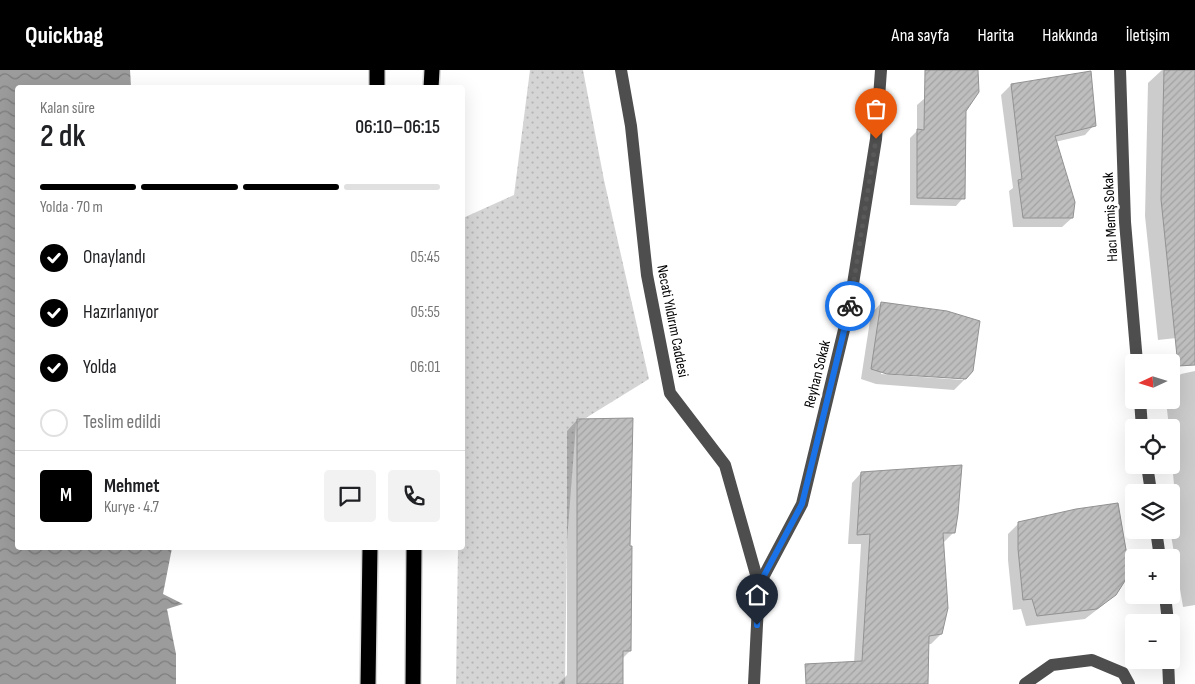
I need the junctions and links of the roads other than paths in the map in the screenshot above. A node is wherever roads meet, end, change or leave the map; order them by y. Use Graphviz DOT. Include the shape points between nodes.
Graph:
graph roads {
  1 [pos="377,70"];
  2 [pos="432,70"];
  3 [pos="621,70"];
  4 [pos="881,70"];
  5 [pos="1120,70"];
  6 [pos="377,85"];
  7 [pos="431,85"];
  8 [pos="1136,354"];
  9 [pos="370,550"];
  10 [pos="414,550"];
  11 [pos="759,585"];
  12 [pos="1168,669"];
  13 [pos="368,684"];
  14 [pos="413,684"];
  15 [pos="754,684"];
  16 [pos="1025,684"];
  17 [pos="1129,684"];
  18 [pos="1169,684"];
  1 -- 6 [label="highway"];
  2 -- 7 [label="highway"];
  3 -- 11 [label="street, Necati Yıldırım Caddesi" via="631,126 647,275 670,394 725,465"];
  4 -- 11 [label="street, Reyhan Sokak" via="876,139 849,309 802,504"];
  5 -- 8 [label="street, Hacı Memiş Sokak" via="1124,222"];
  9 -- 13 [label="highway"];
  10 -- 14 [label="highway"];
  11 -- 15 [label="street"];
  12 -- 18 [label="street"];
  16 -- 17 [label="street" via="1052,664 1092,660 1123,673"];
}
